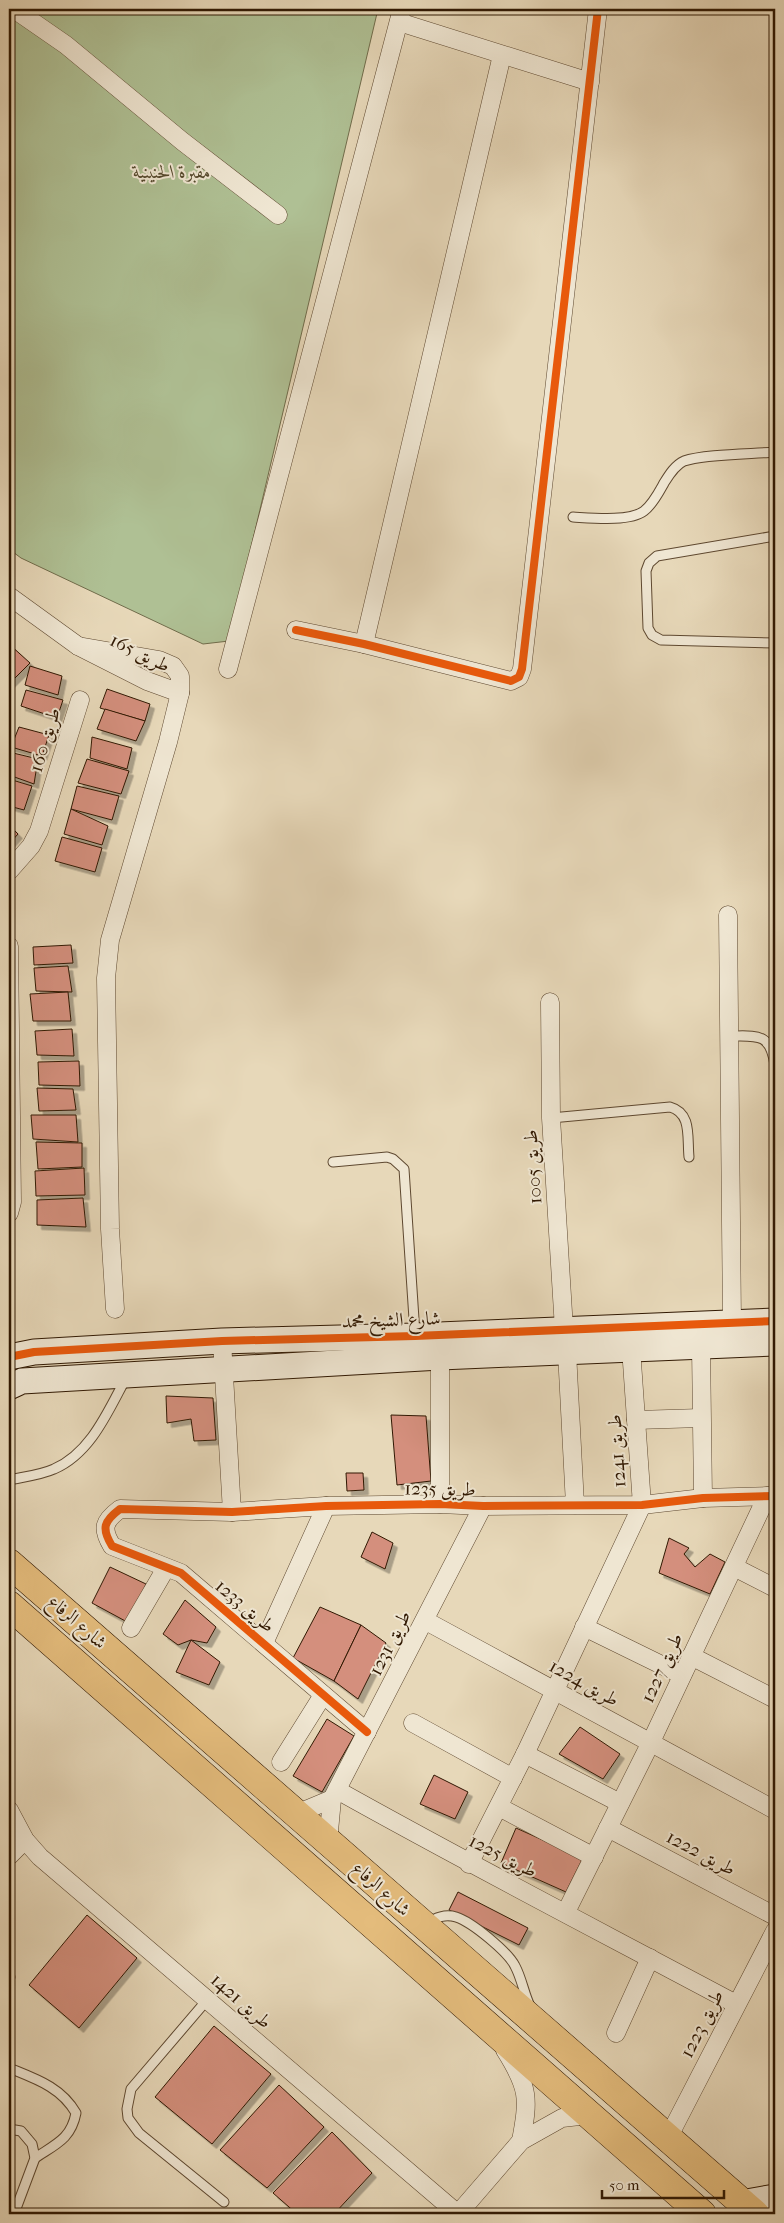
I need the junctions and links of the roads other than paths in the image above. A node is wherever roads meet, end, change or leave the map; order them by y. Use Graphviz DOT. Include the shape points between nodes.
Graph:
graph roads {
  1 [pos="14,9"];
  2 [pos="598,9"];
  3 [pos="400,15"];
  4 [pos="502,55"];
  5 [pos="590,82"];
  6 [pos="278,215"];
  7 [pos="775,452"];
  8 [pos="573,517"];
  9 [pos="775,536"];
  10 [pos="9,596"];
  11 [pos="296,630"];
  12 [pos="775,643"];
  13 [pos="364,644"];
  14 [pos="78,646"];
  15 [pos="228,669"];
  16 [pos="180,693"];
  17 [pos="80,700"];
  18 [pos="9,871"];
  19 [pos="728,915"];
  20 [pos="9,946"];
  21 [pos="550,1002"];
  22 [pos="729,1036"];
  23 [pos="775,1065"];
  24 [pos="10,1090"];
  25 [pos="551,1118"];
  26 [pos="689,1157"];
  27 [pos="333,1162"];
  28 [pos="9,1213"];
  29 [pos="115,1308"];
  30 [pos="775,1321"];
  31 [pos="732,1323"];
  32 [pos="415,1336"];
  33 [pos="222,1340"];
  34 [pos="566,1340"];
  35 [pos="775,1343"];
  36 [pos="701,1347"];
  37 [pos="631,1348"];
  38 [pos="9,1357"];
  39 [pos="440,1357"];
  40 [pos="225,1369"];
  41 [pos="128,1375"];
  42 [pos="9,1387"];
  43 [pos="701,1418"];
  44 [pos="636,1420"];
  45 [pos="9,1480"];
  46 [pos="771,1496"];
  47 [pos="703,1498"];
  48 [pos="440,1504"];
  49 [pos="575,1505"];
  50 [pos="642,1505"];
  51 [pos="326,1506"];
  52 [pos="483,1506"];
  53 [pos="232,1512"];
  54 [pos="108,1518"];
  55 [pos="9,1563"];
  56 [pos="734,1567"];
  57 [pos="166,1568"];
  58 [pos="775,1588"];
  59 [pos="9,1605"];
  60 [pos="426,1621"];
  61 [pos="584,1627"];
  62 [pos="131,1628"];
  63 [pos="264,1643"];
  64 [pos="692,1656"];
  65 [pos="682,1675"];
  66 [pos="553,1691"];
  67 [pos="323,1695"];
  68 [pos="775,1699"];
  69 [pos="413,1723"];
  70 [pos="366,1732"];
  71 [pos="650,1744"];
  72 [pos="525,1754"];
  73 [pos="281,1762"];
  74 [pos="513,1778"];
  75 [pos="335,1795"];
  76 [pos="620,1803"];
  77 [pos="499,1808"];
  78 [pos="9,1810"];
  79 [pos="775,1810"];
  80 [pos="296,1814"];
  81 [pos="608,1828"];
  82 [pos="25,1840"];
  83 [pos="328,1842"];
  84 [pos="9,1856"];
  85 [pos="594,1856"];
  86 [pos="469,1864"];
  87 [pos="566,1912"];
  88 [pos="775,1916"];
  89 [pos="775,1931"];
  90 [pos="650,1958"];
  91 [pos="207,2000"];
  92 [pos="736,2004"];
  93 [pos="492,2029"];
  94 [pos="616,2032"];
  95 [pos="9,2068"];
  96 [pos="588,2114"];
  97 [pos="9,2129"];
  98 [pos="668,2138"];
  99 [pos="520,2141"];
  100 [pos="36,2158"];
  101 [pos="775,2196"];
  102 [pos="224,2202"];
  103 [pos="748,2208"];
  104 [pos="14,2214"];
  105 [pos="458,2214"];
  106 [pos="702,2214"];
  1 -- 6 [label="street" via="66,45"];
  2 -- 5 [label="street"];
  3 -- 4 [label="street"];
  3 -- 15 [label="street"];
  4 -- 5 [label="street"];
  4 -- 13 [label="street"];
  5 -- 13 [label="street" via="519,677 512,681"];
  7 -- 8 [label="lane" via="683,461 672,470 643,512 615,518"];
  9 -- 12 [label="lane" via="657,556 646,571 648,628 652,635 661,640"];
  10 -- 14 [label="street, طريق 165"];
  11 -- 13 [label="street"];
  14 -- 16 [label="street, طريق 165" via="147,681"];
  14 -- 16 [label="street, طريق 165" via="159,660 173,666 180,676"];
  16 -- 29 [label="street" via="110,940 106,978 110,1229"];
  17 -- 18 [label="street, طريق 160" via="39,831 31,846"];
  19 -- 22 [label="street"];
  20 -- 24 [label="street"];
  21 -- 25 [label="street, طريق 1005"];
  22 -- 23 [label="lane" via="760,1036 768,1042"];
  22 -- 31 [label="street"];
  24 -- 28 [label="street" via="12,1202"];
  25 -- 26 [label="lane" via="670,1107 685,1116"];
  25 -- 34 [label="street, طريق 1005"];
  27 -- 32 [label="lane" via="387,1157 404,1169"];
  30 -- 31 [label="street, شارع الشيخ محمد"];
  31 -- 34 [label="street, شارع الشيخ محمد"];
  32 -- 33 [label="street, شارع الشيخ محمد"];
  32 -- 34 [label="street, شارع الشيخ محمد"];
  33 -- 38 [label="street, شارع الشيخ محمد" via="34,1352"];
  33 -- 40 [label="street"];
  34 -- 37 [label="street, شارع الشيخ محمد"];
  34 -- 39 [label="street, شارع الشيخ محمد"];
  34 -- 49 [label="street"];
  35 -- 36 [label="street, شارع الشيخ محمد"];
  36 -- 37 [label="street, شارع الشيخ محمد"];
  36 -- 43 [label="street"];
  37 -- 44 [label="street, طريق 1241"];
  39 -- 40 [label="street, شارع الشيخ محمد"];
  39 -- 48 [label="street"];
  40 -- 41 [label="street, شارع الشيخ محمد"];
  40 -- 53 [label="street"];
  41 -- 42 [label="street, شارع الشيخ محمد" via="22,1381"];
  41 -- 45 [label="lane" via="96,1433 71,1460 53,1470"];
  43 -- 44 [label="street"];
  43 -- 47 [label="street"];
  44 -- 50 [label="street, طريق 1241"];
  46 -- 47 [label="street, طريق 1235"];
  46 -- 56 [label="street, طريق 1227"];
  47 -- 50 [label="street, طريق 1235"];
  48 -- 51 [label="street, طريق 1235"];
  48 -- 52 [label="street, طريق 1235"];
  49 -- 50 [label="street, طريق 1235"];
  49 -- 52 [label="street, طريق 1235"];
  50 -- 61 [label="street, طريق 1241"];
  51 -- 53 [label="street, طريق 1235"];
  51 -- 63 [label="street"];
  52 -- 60 [label="street, طريق 1231"];
  53 -- 54 [label="street, طريق 1235" via="120,1509"];
  54 -- 57 [label="street, طريق 1233" via="106,1537 112,1546"];
  55 -- 80 [label="main road, شارع الرفاع"];
  56 -- 58 [label="street"];
  56 -- 64 [label="street, طريق 1227"];
  57 -- 62 [label="street"];
  57 -- 63 [label="street, طريق 1233" via="181,1573"];
  59 -- 93 [label="main road, شارع الرفاع"];
  60 -- 66 [label="street, طريق 1224"];
  60 -- 70 [label="street, طريق 1231"];
  61 -- 65 [label="street"];
  61 -- 66 [label="street, طريق 1241"];
  63 -- 67 [label="street, طريق 1233"];
  64 -- 65 [label="street, طريق 1227"];
  64 -- 68 [label="street"];
  65 -- 71 [label="street, طريق 1227"];
  66 -- 71 [label="street, طريق 1224"];
  66 -- 72 [label="street, طريق 1241"];
  67 -- 70 [label="street, طريق 1233"];
  67 -- 73 [label="street"];
  69 -- 74 [label="street"];
  70 -- 75 [label="street, طريق 1231"];
  71 -- 76 [label="street, طريق 1227"];
  71 -- 79 [label="street, طريق 1224"];
  72 -- 74 [label="street, طريق 1241"];
  72 -- 76 [label="street"];
  74 -- 77 [label="street, طريق 1241"];
  75 -- 80 [label="street"];
  75 -- 83 [label="street, طريق 1231"];
  75 -- 86 [label="street, طريق 1225"];
  76 -- 81 [label="street, طريق 1227"];
  77 -- 85 [label="street"];
  77 -- 86 [label="street, طريق 1241"];
  78 -- 82 [label="street, طريق 1421"];
  80 -- 83 [label="main road, شارع الرفاع"];
  81 -- 85 [label="street, طريق 1227"];
  81 -- 88 [label="street, طريق 1222"];
  82 -- 84 [label="street"];
  82 -- 91 [label="street, طريق 1421" via="40,1857"];
  83 -- 98 [label="main road, شارع الرفاع"];
  85 -- 87 [label="street, طريق 1227"];
  86 -- 87 [label="street, طريق 1225"];
  87 -- 90 [label="street, طريق 1225"];
  89 -- 92 [label="street, طريق 1223"];
  90 -- 92 [label="street, طريق 1225"];
  90 -- 94 [label="street"];
  91 -- 102 [label="lane" via="131,2089 127,2109 128,2118 139,2133"];
  91 -- 105 [label="street, طريق 1421"];
  92 -- 98 [label="street, طريق 1223"];
  93 -- 96 [label="main road, شارع الرفاع"];
  93 -- 99 [label="street, طريق 1421" via="525,2086 526,2112"];
  95 -- 100 [label="lane" via="58,2091 76,2113 73,2128 68,2134"];
  96 -- 99 [label="street, طريق 1421" via="562,2118"];
  96 -- 106 [label="main road, شارع الرفاع"];
  97 -- 100 [label="lane" via="21,2131 32,2144"];
  98 -- 103 [label="main road, شارع الرفاع"];
  99 -- 105 [label="street, طريق 1421"];
  100 -- 104 [label="lane"];
  101 -- 103 [label="street"];
}
